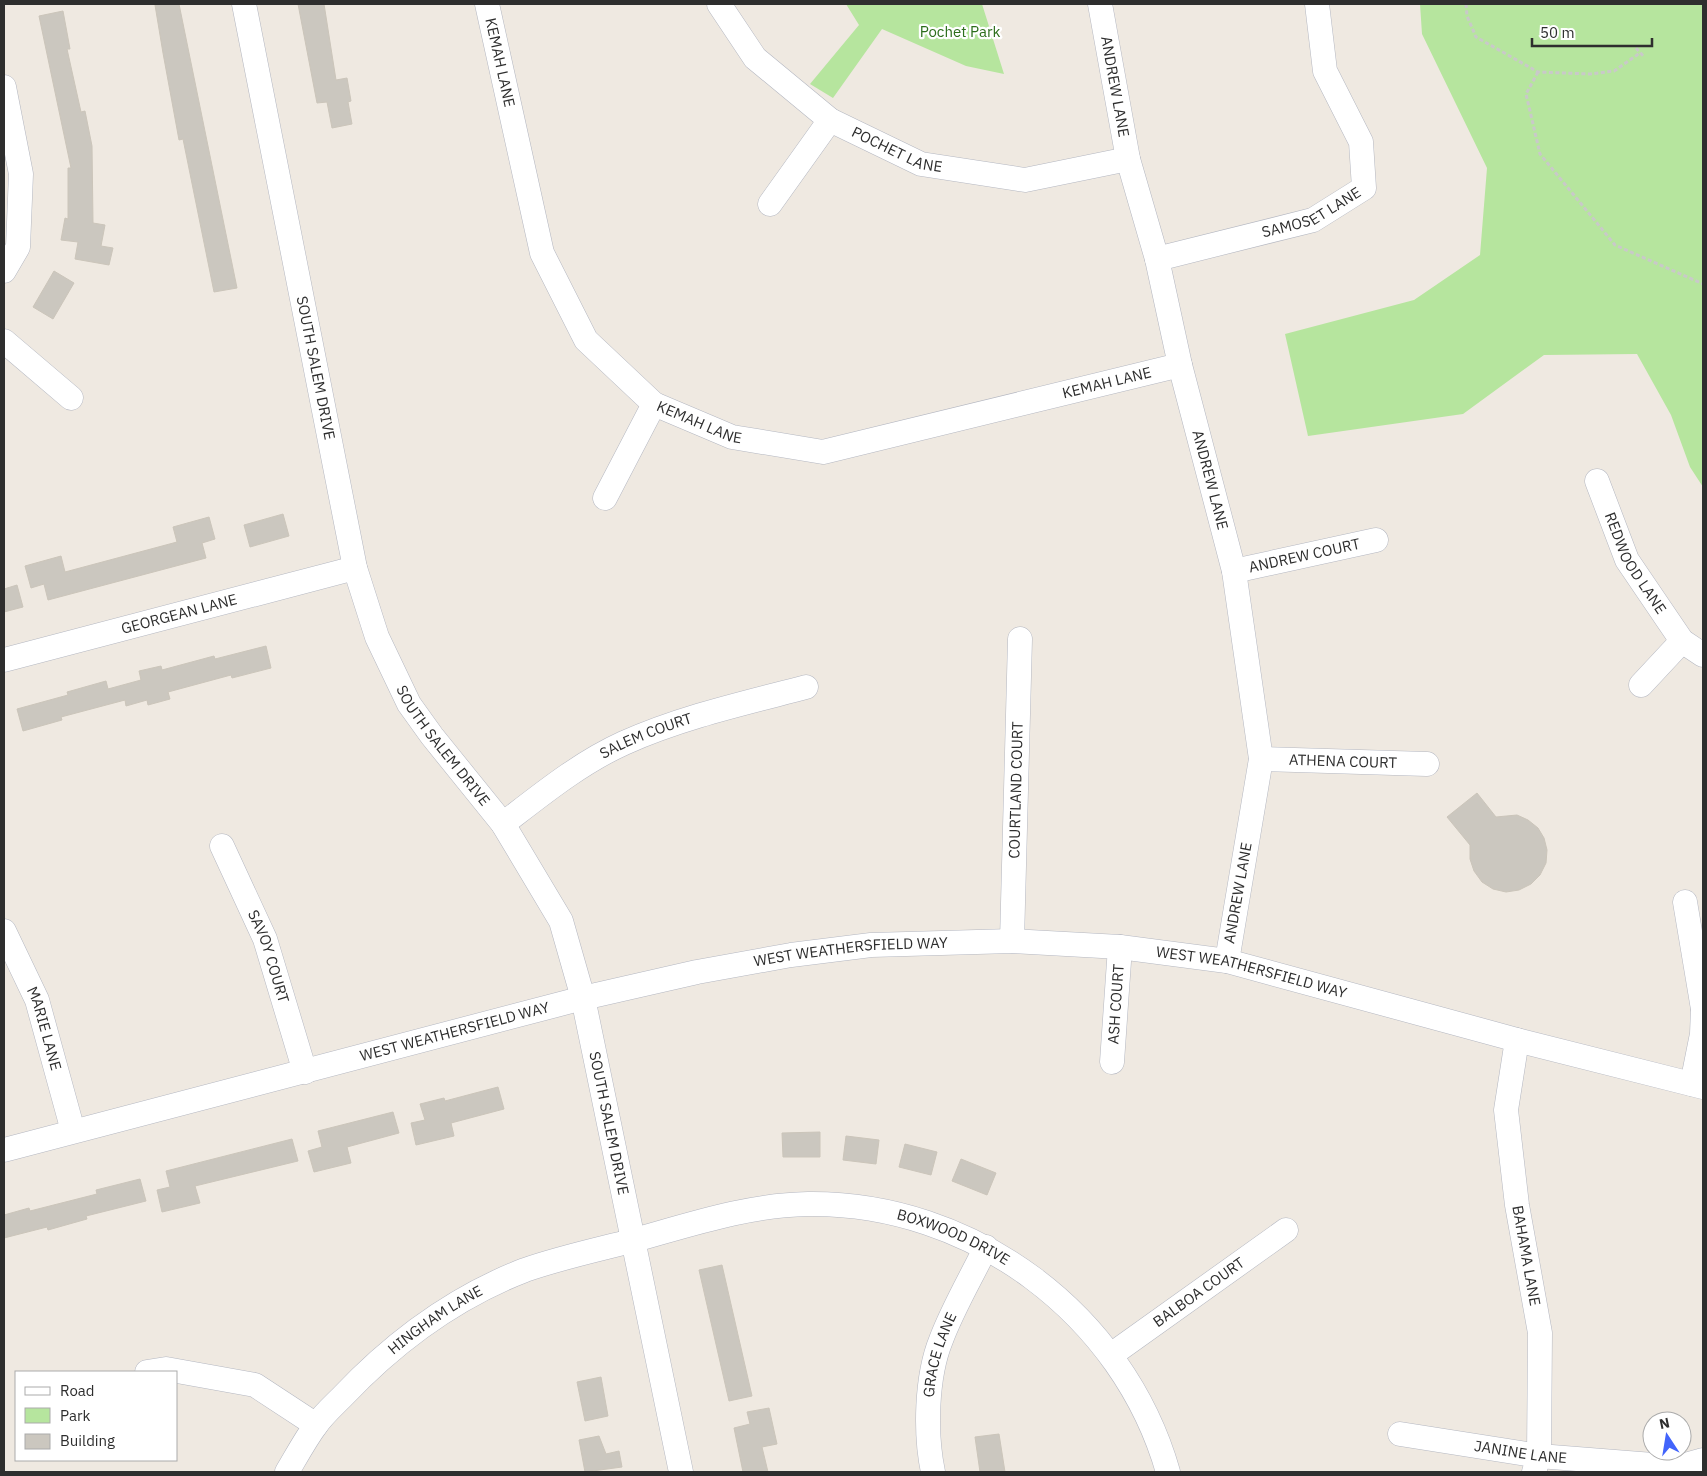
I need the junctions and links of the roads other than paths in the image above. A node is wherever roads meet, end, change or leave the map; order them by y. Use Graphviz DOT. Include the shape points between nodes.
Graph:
graph roads {
  1 [pos="244,4"];
  2 [pos="487,4"];
  3 [pos="719,4"];
  4 [pos="1100,4"];
  5 [pos="1317,4"];
  6 [pos="4,87"];
  7 [pos="830,120"];
  8 [pos="1128,159"];
  9 [pos="770,204"];
  10 [pos="1157,259"];
  11 [pos="4,271"];
  12 [pos="4,341"];
  13 [pos="1180,365"];
  14 [pos="71,398"];
  15 [pos="654,404"];
  16 [pos="1596,481"];
  17 [pos="605,498"];
  18 [pos="1376,540"];
  19 [pos="355,568"];
  20 [pos="1234,571"];
  21 [pos="1020,639"];
  22 [pos="1682,642"];
  23 [pos="1703,655"];
  24 [pos="4,660"];
  25 [pos="1641,685"];
  26 [pos="806,687"];
  27 [pos="1261,759"];
  28 [pos="1427,764"];
  29 [pos="504,824"];
  30 [pos="222,846"];
  31 [pos="1685,902"];
  32 [pos="4,931"];
  33 [pos="1012,941"];
  34 [pos="1120,947"];
  35 [pos="1227,961"];
  36 [pos="583,998"];
  37 [pos="1703,1009"];
  38 [pos="1517,1040"];
  39 [pos="1112,1062"];
  40 [pos="306,1072"];
  41 [pos="1698,1086"];
  42 [pos="73,1131"];
  43 [pos="4,1150"];
  44 [pos="1286,1230"];
  45 [pos="632,1241"];
  46 [pos="986,1247"];
  47 [pos="1111,1355"];
  48 [pos="153,1371"];
  49 [pos="177,1371"];
  50 [pos="178,1371"];
  51 [pos="316,1425"];
  52 [pos="1400,1434"];
  53 [pos="1703,1460"];
  54 [pos="1536,1464"];
  55 [pos="287,1472"];
  56 [pos="681,1472"];
  57 [pos="933,1472"];
  58 [pos="1168,1472"];
  1 -- 19 [label="street, SOUTH SALEM DRIVE"];
  2 -- 15 [label="street, KEMAH LANE" via="542,253 586,340"];
  3 -- 7 [label="street, POCHET LANE" via="755,58"];
  4 -- 8 [label="street, ANDREW LANE"];
  5 -- 10 [label="street, SAMOSET LANE" via="1325,71 1361,142 1364,188 1313,220"];
  6 -- 11 [label="street" via="21,174 18,247"];
  7 -- 8 [label="street, POCHET LANE" via="921,164 1025,180"];
  7 -- 9 [label="street"];
  8 -- 10 [label="street, ANDREW LANE"];
  10 -- 13 [label="street, ANDREW LANE"];
  12 -- 14 [label="street"];
  13 -- 15 [label="street, KEMAH LANE" via="822,452 732,437"];
  13 -- 20 [label="street, ANDREW LANE"];
  15 -- 17 [label="street"];
  16 -- 22 [label="street, REDWOOD LANE" via="1627,560"];
  18 -- 20 [label="street, ANDREW COURT"];
  19 -- 24 [label="street, GEORGEAN LANE"];
  19 -- 29 [label="street, SOUTH SALEM DRIVE" via="376,637 410,704"];
  20 -- 27 [label="street, ANDREW LANE"];
  21 -- 33 [label="street, COURTLAND COURT"];
  22 -- 23 [label="street, REDWOOD LANE"];
  22 -- 25 [label="street"];
  26 -- 29 [label="street, SALEM COURT" via="660,728 622,744 556,783"];
  27 -- 28 [label="street, ATHENA COURT"];
  27 -- 35 [label="street, ANDREW LANE"];
  29 -- 36 [label="street, SOUTH SALEM DRIVE" via="561,921"];
  30 -- 40 [label="street, SAVOY COURT" via="265,939"];
  31 -- 37 [label="street"];
  32 -- 42 [label="street, MARIE LANE" via="37,1000"];
  33 -- 34 [label="street, WEST WEATHERSFIELD WAY"];
  33 -- 36 [label="street, WEST WEATHERSFIELD WAY" via="908,943 832,950 697,972"];
  34 -- 35 [label="street, WEST WEATHERSFIELD WAY"];
  34 -- 39 [label="street, ASH COURT"];
  35 -- 38 [label="street, WEST WEATHERSFIELD WAY"];
  36 -- 40 [label="street, WEST WEATHERSFIELD WAY"];
  36 -- 45 [label="street, SOUTH SALEM DRIVE"];
  37 -- 41 [label="street"];
  38 -- 41 [label="street, WEST WEATHERSFIELD WAY"];
  38 -- 54 [label="street, BAHAMA LANE" via="1506,1110 1517,1205 1540,1333"];
  40 -- 42 [label="street, WEST WEATHERSFIELD WAY"];
  42 -- 43 [label="street, WEST WEATHERSFIELD WAY"];
  44 -- 47 [label="street, BALBOA COURT"];
  45 -- 46 [label="street, BOXWOOD DRIVE" via="741,1212 809,1204 898,1214 954,1232"];
  45 -- 51 [label="street, HINGHAM LANE" via="526,1270 452,1307 392,1348"];
  45 -- 56 [label="street, SOUTH SALEM DRIVE"];
  46 -- 47 [label="street, BOXWOOD DRIVE" via="1056,1295"];
  46 -- 57 [label="street, GRACE LANE" via="940,1341 928,1412"];
  47 -- 58 [label="street, BOXWOOD DRIVE" via="1146,1412"];
  48 -- 49 [label="street"];
  50 -- 51 [label="street" via="255,1385"];
  51 -- 55 [label="street, HINGHAM LANE"];
  52 -- 54 [label="street, JANINE LANE"];
  53 -- 54 [label="street, JANINE LANE" via="1678,1467"];
}
